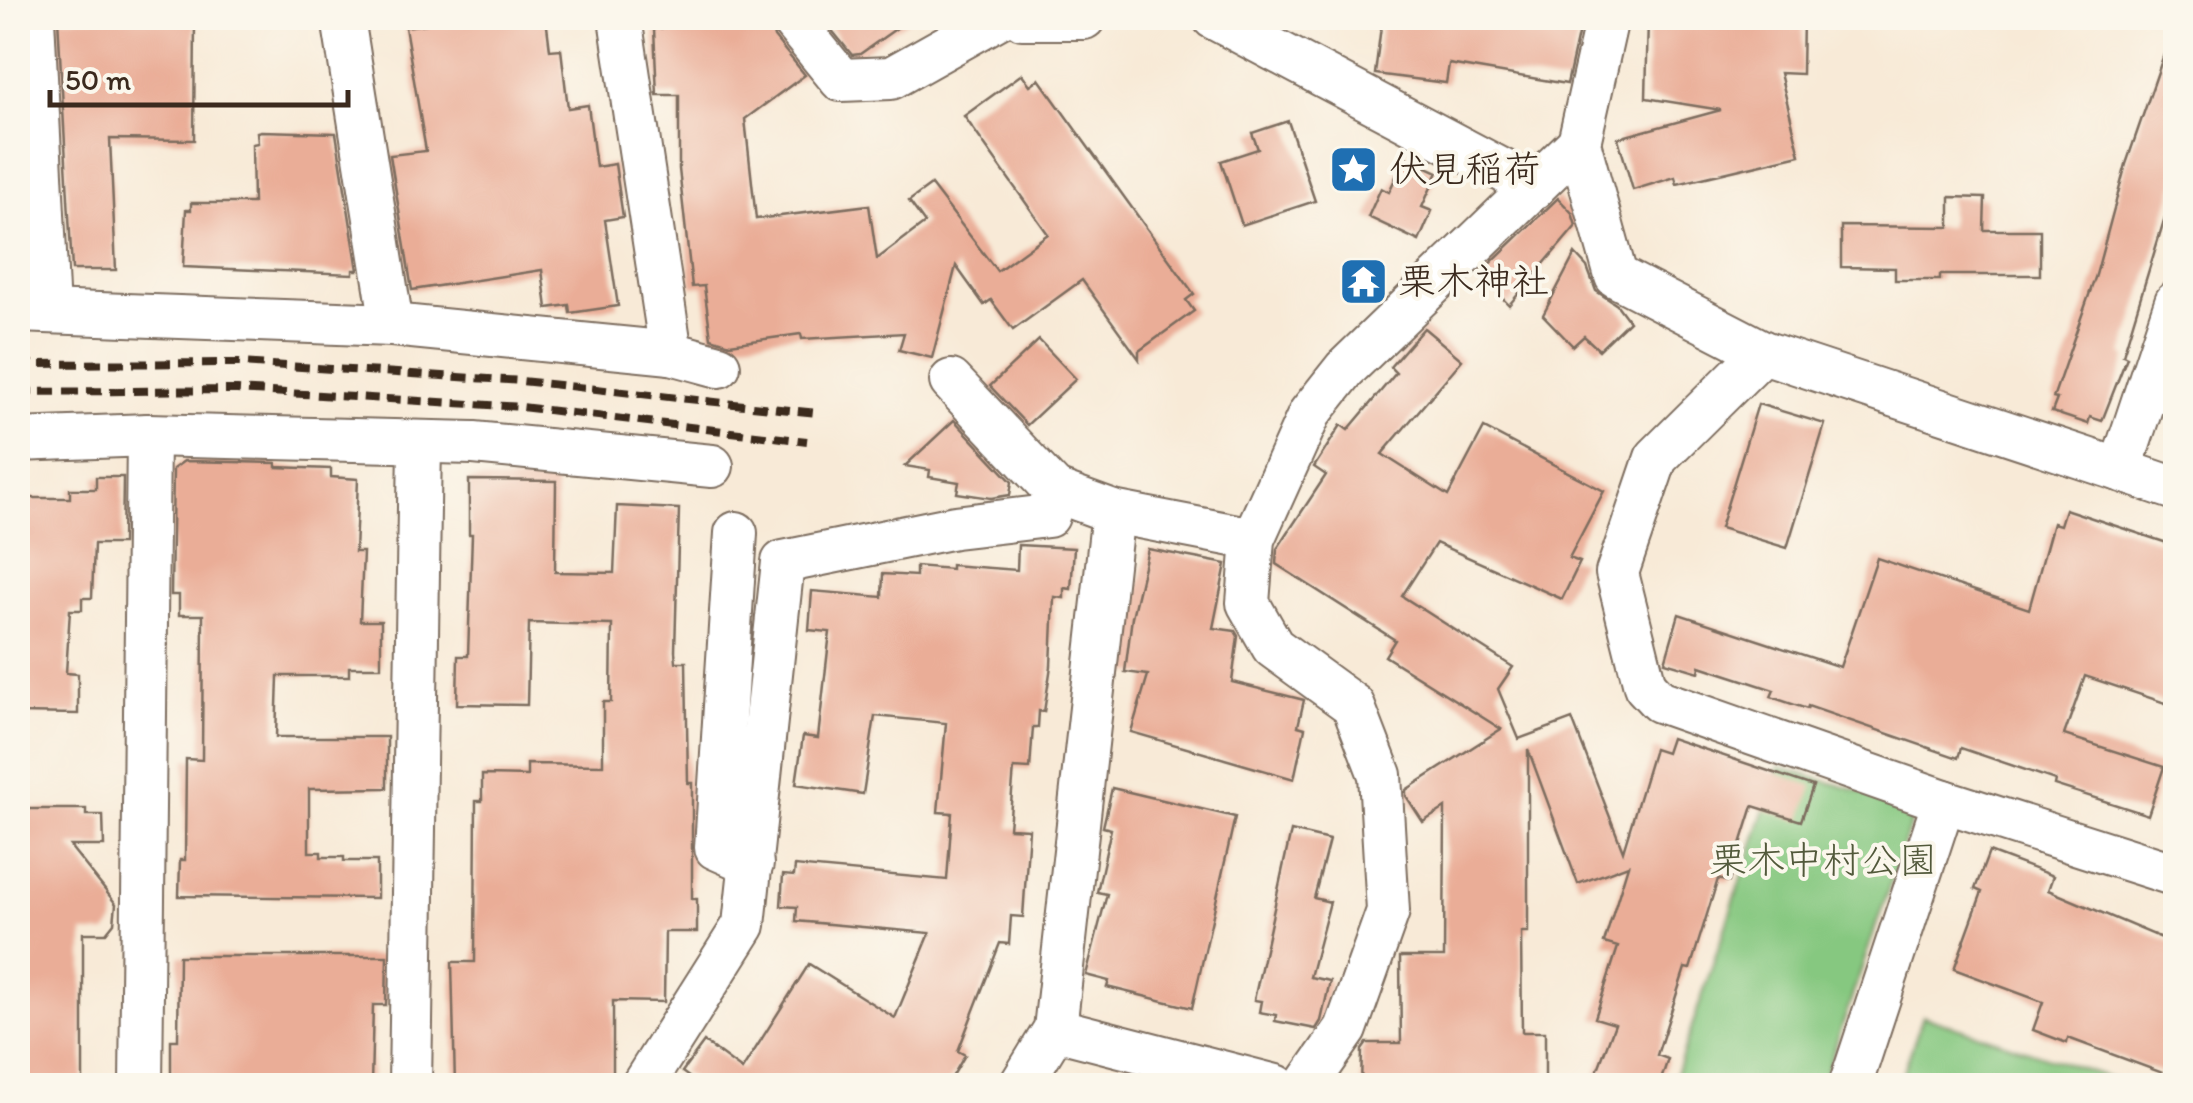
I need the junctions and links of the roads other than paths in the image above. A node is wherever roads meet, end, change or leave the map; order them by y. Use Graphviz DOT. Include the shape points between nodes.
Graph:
graph roads {
  1 [pos="33,18"];
  2 [pos="344,18"];
  3 [pos="620,18"];
  4 [pos="998,18"];
  5 [pos="1022,18"];
  6 [pos="1084,18"];
  7 [pos="1214,18"];
  8 [pos="1607,18"];
  9 [pos="792,21"];
  10 [pos="1579,143"];
  11 [pos="1534,187"];
  12 [pos="2176,302"];
  13 [pos="32,311"];
  14 [pos="392,324"];
  15 [pos="1762,352"];
  16 [pos="671,353"];
  17 [pos="719,366"];
  18 [pos="951,380"];
  19 [pos="148,434"];
  20 [pos="18,440"];
  21 [pos="420,443"];
  22 [pos="712,466"];
  23 [pos="2120,470"];
  24 [pos="2176,489"];
  25 [pos="1055,491"];
  26 [pos="888,508"];
  27 [pos="1113,512"];
  28 [pos="956,527"];
  29 [pos="736,533"];
  30 [pos="1253,539"];
  31 [pos="1618,573"];
  32 [pos="1594,610"];
  33 [pos="1944,801"];
  34 [pos="752,864"];
  35 [pos="2176,875"];
  36 [pos="1055,1029"];
  37 [pos="140,1086"];
  38 [pos="410,1086"];
  39 [pos="642,1086"];
  40 [pos="1020,1086"];
  41 [pos="1276,1086"];
  42 [pos="1306,1086"];
  43 [pos="1850,1086"];
  1 -- 13 [label="street"];
  2 -- 14 [label="street"];
  3 -- 16 [label="street"];
  4 -- 9 [label="street" via="891,78 841,80"];
  5 -- 6 [label="street"];
  7 -- 11 [label="street"];
  8 -- 10 [label="street"];
  10 -- 11 [label="street"];
  10 -- 15 [label="street" via="1616,276"];
  11 -- 30 [label="street" via="1345,369 1310,413"];
  12 -- 23 [label="street"];
  13 -- 14 [label="street"];
  14 -- 16 [label="street"];
  15 -- 23 [label="street"];
  15 -- 31 [label="street" via="1656,458"];
  16 -- 17 [label="street"];
  18 -- 25 [label="street"];
  19 -- 20 [label="street"];
  19 -- 21 [label="street"];
  19 -- 37 [label="street"];
  21 -- 22 [label="street"];
  21 -- 38 [label="street"];
  23 -- 24 [label="street"];
  25 -- 27 [label="street"];
  25 -- 28 [label="street" via="1048,516"];
  26 -- 28 [label="street"];
  27 -- 30 [label="street"];
  27 -- 36 [label="street"];
  28 -- 34 [label="street" via="783,562"];
  29 -- 34 [label="street" via="716,848"];
  30 -- 42 [label="street" via="1248,602 1273,647 1352,705 1380,775 1388,912 1346,1029"];
  31 -- 32 [label="street"];
  31 -- 33 [label="street" via="1646,686 1660,701"];
  33 -- 35 [label="street"];
  33 -- 43 [label="street"];
  34 -- 39 [label="street" via="744,924"];
  36 -- 40 [label="street"];
  36 -- 41 [label="street"];
}
